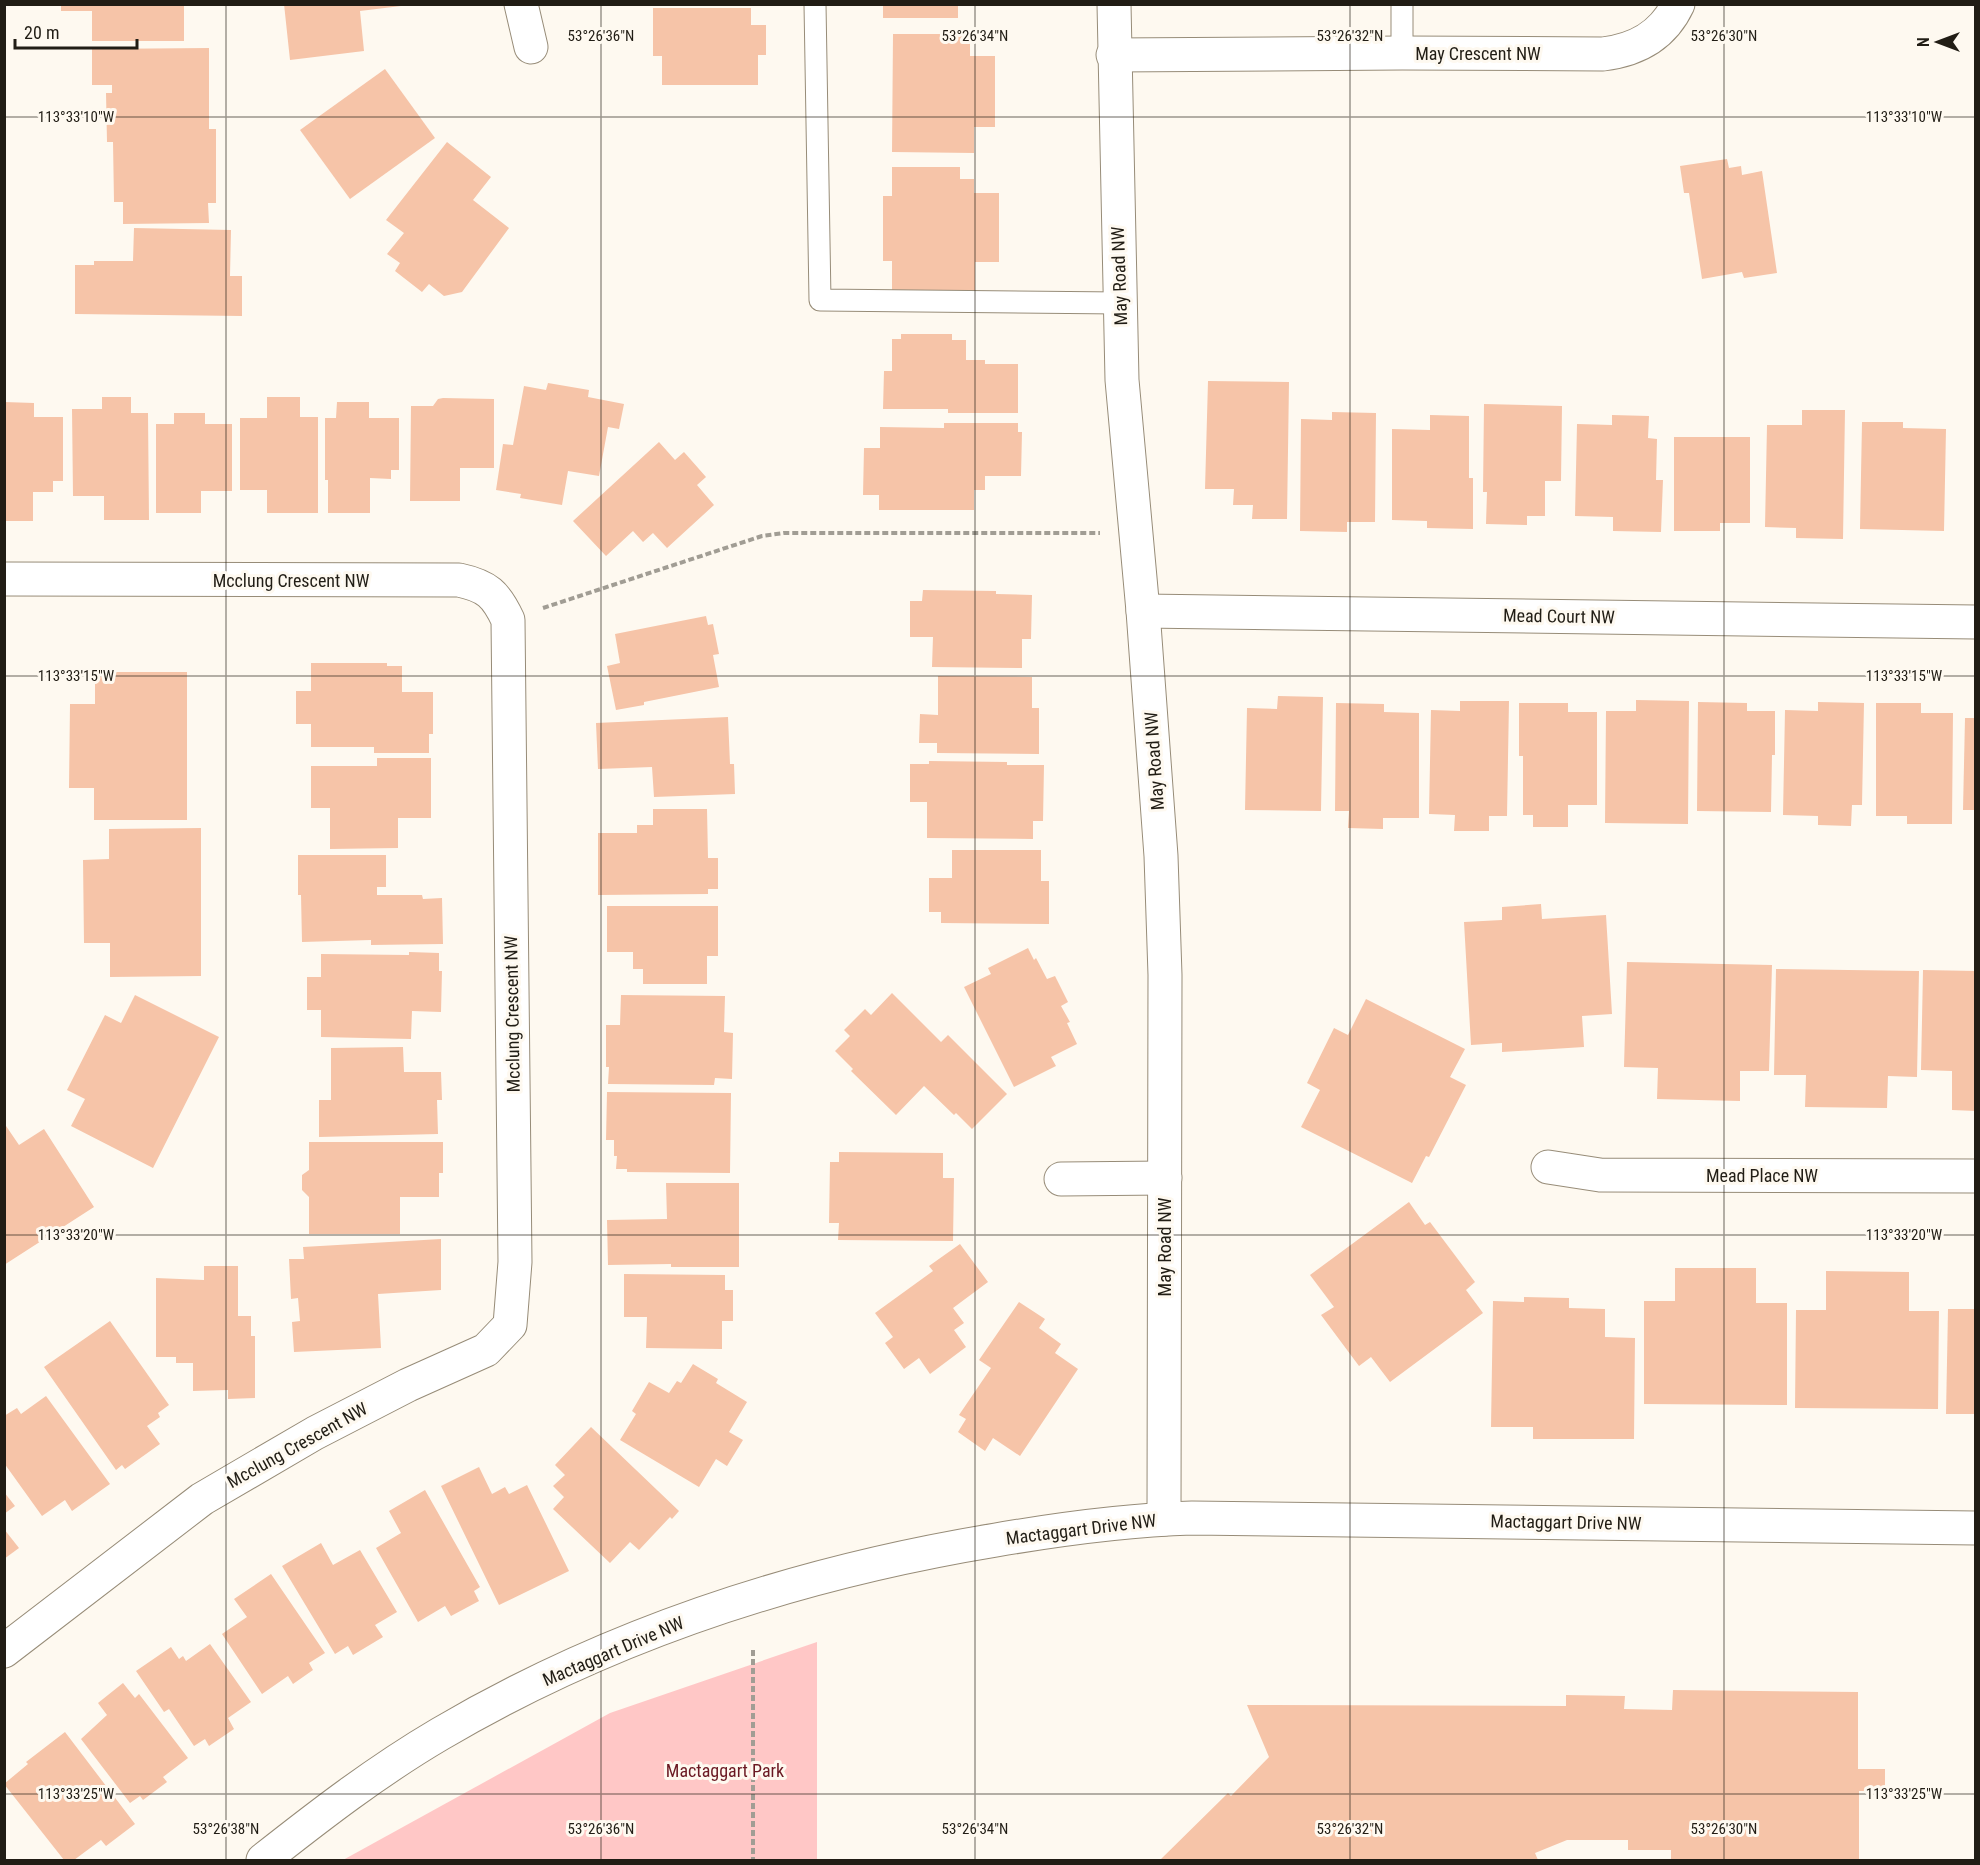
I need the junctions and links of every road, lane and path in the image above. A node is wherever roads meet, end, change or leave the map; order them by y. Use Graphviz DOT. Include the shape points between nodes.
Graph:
graph roads {
  1 [pos="521,4"];
  2 [pos="815,4"];
  3 [pos="1114,4"];
  4 [pos="1402,4"];
  5 [pos="1678,4"];
  6 [pos="531,47"];
  7 [pos="1402,53"];
  8 [pos="1113,55"];
  9 [pos="1120,303"];
  10 [pos="1136,533"];
  11 [pos="4,579"];
  12 [pos="1143,611"];
  13 [pos="508,620"];
  14 [pos="1976,622"];
  15 [pos="1548,1167"];
  16 [pos="1976,1176"];
  17 [pos="1165,1178"];
  18 [pos="1061,1179"];
  19 [pos="1164,1519"];
  20 [pos="1976,1528"];
  21 [pos="753,1650"];
  22 [pos="4,1652"];
  23 [pos="263,1860"];
  24 [pos="753,1860"];
  1 -- 6 [label="street"];
  2 -- 9 [label="lane" via="820,300"];
  3 -- 8 [label="street, May Road NW"];
  4 -- 7 [label="lane"];
  5 -- 7 [label="street, May Crescent NW" via="1659,32 1620,52"];
  7 -- 8 [label="street, May Crescent NW"];
  8 -- 9 [label="street, May Road NW"];
  9 -- 10 [label="street, May Road NW" via="1122,380"];
  10 -- 12 [label="street, May Road NW"];
  10 -- 13 [label="path" via="762,536"];
  11 -- 13 [label="street, Mcclung Crescent NW" via="459,580 492,593"];
  12 -- 14 [label="street, Mead Court NW"];
  12 -- 17 [label="street, May Road NW" via="1163,916"];
  13 -- 22 [label="street, Mcclung Crescent NW" via="515,1262 510,1325 486,1350 315,1432 202,1499"];
  15 -- 16 [label="street, Mead Place NW" via="1600,1174"];
  17 -- 18 [label="street"];
  17 -- 19 [label="street, May Road NW"];
  19 -- 20 [label="street, Mactaggart Drive NW"];
  19 -- 23 [label="street, Mactaggart Drive NW" via="1087,1526 945,1548 853,1568 695,1616 542,1681 439,1735 343,1798"];
  21 -- 24 [label="path"];
}
